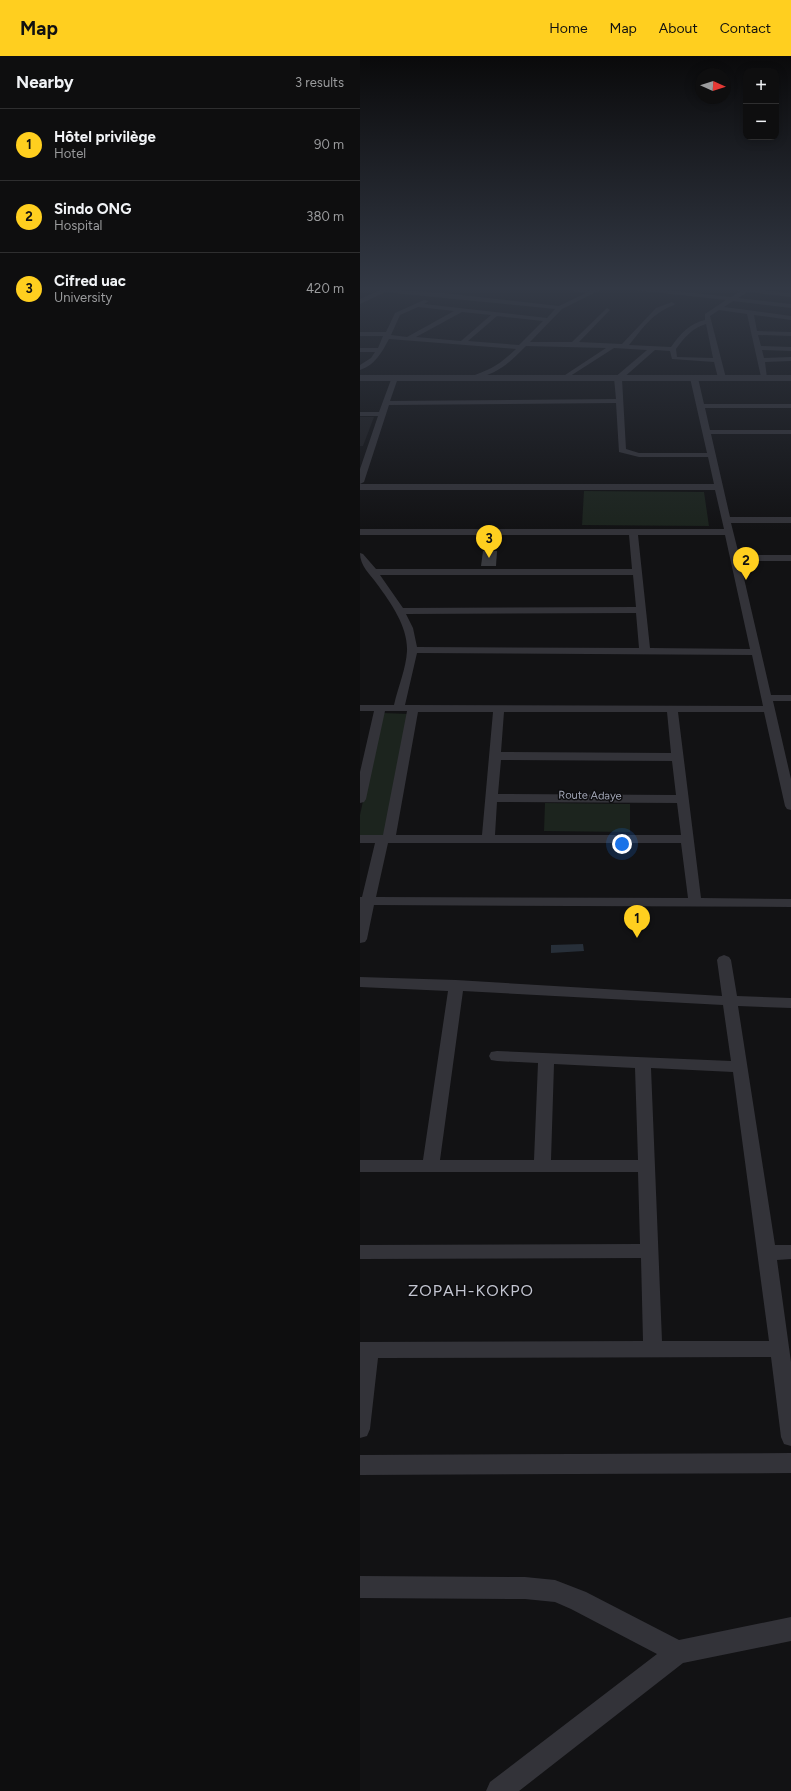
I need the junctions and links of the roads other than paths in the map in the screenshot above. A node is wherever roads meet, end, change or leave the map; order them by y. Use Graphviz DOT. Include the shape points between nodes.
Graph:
graph roads {
  1 [pos="498,368"];
  2 [pos="579,368"];
  3 [pos="630,368"];
  4 [pos="720,368"];
  5 [pos="763,368"];
  6 [pos="360,371"];
  7 [pos="360,378"];
  8 [pos="372,378"];
  9 [pos="394,378"];
  10 [pos="471,378"];
  11 [pos="564,378"];
  12 [pos="618,378"];
  13 [pos="694,378"];
  14 [pos="722,378"];
  15 [pos="765,378"];
  16 [pos="791,378"];
  17 [pos="618,401"];
  18 [pos="386,403"];
  19 [pos="700,406"];
  20 [pos="791,406"];
  21 [pos="360,414"];
  22 [pos="382,414"];
  23 [pos="706,432"];
  24 [pos="789,432"];
  25 [pos="791,443"];
  26 [pos="360,448"];
  27 [pos="372,448"];
  28 [pos="712,455"];
  29 [pos="360,482"];
  30 [pos="360,487"];
  31 [pos="719,487"];
  32 [pos="726,520"];
  33 [pos="791,520"];
  34 [pos="360,532"];
  35 [pos="633,532"];
  36 [pos="729,532"];
  37 [pos="360,556"];
  38 [pos="735,558"];
  39 [pos="791,558"];
  40 [pos="375,572"];
  41 [pos="637,572"];
  42 [pos="641,610"];
  43 [pos="399,611"];
  44 [pos="412,650"];
  45 [pos="645,651"];
  46 [pos="756,652"];
  47 [pos="791,698"];
  48 [pos="768,704"];
  49 [pos="360,708"];
  50 [pos="380,708"];
  51 [pos="399,708"];
  52 [pos="413,708"];
  53 [pos="499,708"];
  54 [pos="672,708"];
  55 [pos="496,756"];
  56 [pos="678,757"];
  57 [pos="786,760"];
  58 [pos="495,796"];
  59 [pos="683,798"];
  60 [pos="360,799"];
  61 [pos="791,806"];
  62 [pos="488,838"];
  63 [pos="360,839"];
  64 [pos="386,839"];
  65 [pos="688,839"];
  66 [pos="364,902"];
  67 [pos="695,903"];
  68 [pos="791,903"];
  69 [pos="360,939"];
  70 [pos="724,960"];
  71 [pos="360,982"];
  72 [pos="456,985"];
  73 [pos="730,1001"];
  74 [pos="791,1002"];
  75 [pos="497,1056"];
  76 [pos="546,1058"];
  77 [pos="642,1062"];
  78 [pos="739,1067"];
  79 [pos="360,1166"];
  80 [pos="431,1166"];
  81 [pos="542,1166"];
  82 [pos="646,1166"];
  83 [pos="649,1251"];
  84 [pos="360,1252"];
  85 [pos="791,1252"];
  86 [pos="767,1253"];
  87 [pos="653,1349"];
  88 [pos="779,1349"];
  89 [pos="364,1350"];
  90 [pos="360,1428"];
  91 [pos="791,1437"];
  92 [pos="791,1463"];
  93 [pos="360,1465"];
  94 [pos="360,1587"];
  95 [pos="791,1630"];
  96 [pos="678,1652"];
  97 [pos="499,1791"];
  1 -- 10 [label="street"];
  2 -- 11 [label="street"];
  3 -- 12 [label="street"];
  4 -- 14 [label="street"];
  5 -- 15 [label="street"];
  6 -- 8 [label="street"];
  7 -- 8 [label="street"];
  8 -- 9 [label="street"];
  9 -- 10 [label="street"];
  9 -- 18 [label="street"];
  10 -- 11 [label="street"];
  11 -- 12 [label="street"];
  12 -- 13 [label="street"];
  12 -- 17 [label="street"];
  13 -- 14 [label="street"];
  13 -- 19 [label="street"];
  14 -- 15 [label="street"];
  15 -- 16 [label="street"];
  17 -- 18 [label="street"];
  17 -- 28 [label="street" via="622,450 628,453"];
  18 -- 22 [label="street"];
  19 -- 20 [label="street"];
  19 -- 23 [label="street"];
  21 -- 22 [label="street"];
  22 -- 27 [label="street"];
  23 -- 24 [label="street"];
  23 -- 28 [label="street"];
  24 -- 25 [label="street"];
  26 -- 27 [label="street"];
  27 -- 29 [label="street"];
  28 -- 31 [label="street"];
  30 -- 31 [label="street"];
  31 -- 32 [label="street"];
  32 -- 33 [label="street"];
  32 -- 36 [label="street"];
  34 -- 35 [label="street"];
  35 -- 36 [label="street"];
  35 -- 41 [label="street"];
  36 -- 38 [label="street"];
  37 -- 40 [label="street"];
  38 -- 39 [label="street"];
  38 -- 46 [label="street"];
  40 -- 41 [label="street"];
  40 -- 43 [label="street"];
  41 -- 42 [label="street"];
  42 -- 43 [label="street"];
  42 -- 45 [label="street"];
  43 -- 44 [label="street" via="408,627"];
  44 -- 45 [label="street"];
  44 -- 51 [label="street"];
  45 -- 46 [label="street"];
  46 -- 48 [label="street"];
  47 -- 48 [label="street"];
  48 -- 54 [label="street"];
  48 -- 57 [label="street"];
  49 -- 50 [label="street"];
  50 -- 51 [label="street"];
  50 -- 60 [label="street"];
  51 -- 52 [label="street"];
  52 -- 53 [label="street"];
  52 -- 64 [label="street"];
  53 -- 54 [label="street"];
  53 -- 55 [label="street"];
  54 -- 56 [label="street"];
  55 -- 56 [label="street"];
  55 -- 58 [label="street"];
  56 -- 59 [label="street"];
  57 -- 61 [label="street"];
  58 -- 59 [label="street"];
  58 -- 62 [label="street"];
  59 -- 65 [label="street"];
  62 -- 64 [label="street"];
  62 -- 65 [label="street"];
  63 -- 64 [label="street"];
  64 -- 66 [label="street"];
  65 -- 67 [label="street"];
  66 -- 67 [label="street"];
  66 -- 69 [label="street"];
  67 -- 68 [label="street"];
  70 -- 73 [label="street"];
  71 -- 72 [label="street"];
  72 -- 73 [label="street"];
  72 -- 80 [label="street"];
  73 -- 74 [label="street"];
  73 -- 78 [label="street"];
  75 -- 76 [label="street"];
  76 -- 77 [label="street"];
  76 -- 81 [label="street"];
  77 -- 78 [label="street"];
  77 -- 82 [label="street"];
  78 -- 86 [label="street"];
  79 -- 80 [label="street"];
  80 -- 81 [label="street"];
  81 -- 82 [label="street"];
  82 -- 83 [label="street"];
  83 -- 84 [label="street"];
  83 -- 87 [label="street"];
  85 -- 86 [label="street"];
  86 -- 88 [label="street"];
  87 -- 88 [label="street"];
  87 -- 89 [label="street"];
  88 -- 91 [label="street"];
  89 -- 90 [label="street"];
  92 -- 93 [label="street"];
  94 -- 96 [label="street" via="525,1588 555,1591 578,1600"];
  95 -- 96 [label="street"];
  96 -- 97 [label="street"];
}
